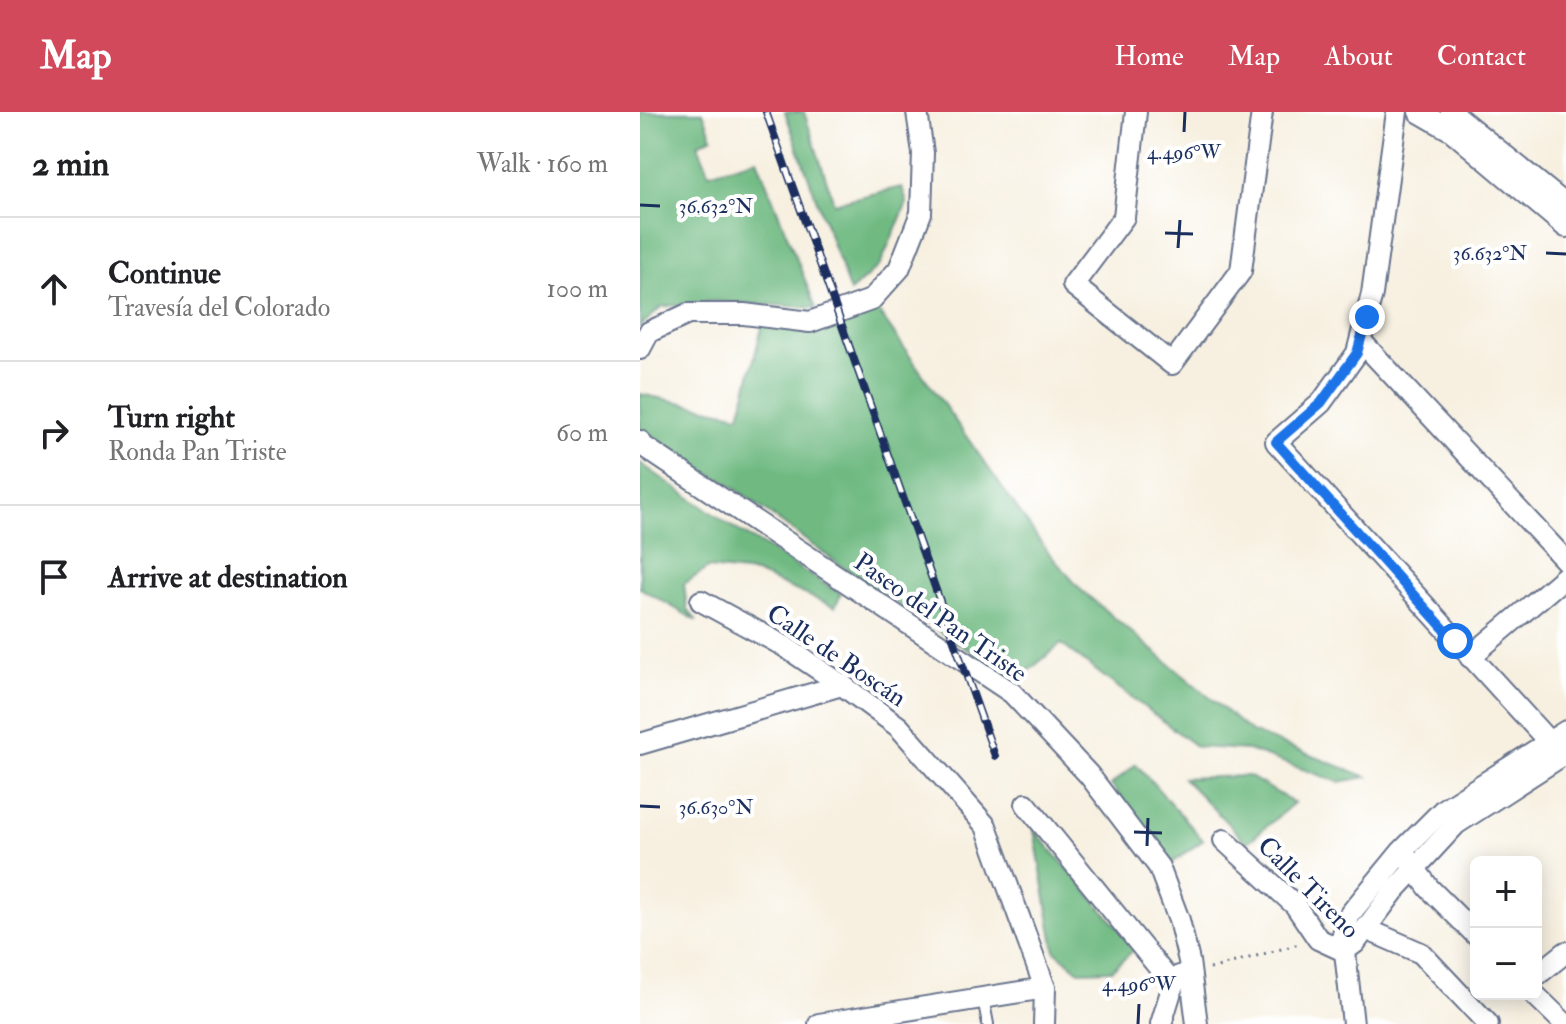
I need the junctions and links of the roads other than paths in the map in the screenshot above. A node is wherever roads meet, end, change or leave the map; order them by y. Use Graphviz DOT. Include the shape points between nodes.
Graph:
graph roads {
  1 [pos="917,112"];
  2 [pos="1136,112"];
  3 [pos="1262,112"];
  4 [pos="1397,112"];
  5 [pos="1419,112"];
  6 [pos="1451,112"];
  7 [pos="1566,205"];
  8 [pos="1566,227"];
  9 [pos="1361,341"];
  10 [pos="640,349"];
  11 [pos="640,441"];
  12 [pos="1566,561"];
  13 [pos="1566,576"];
  14 [pos="701,601"];
  15 [pos="1470,657"];
  16 [pos="842,685"];
  17 [pos="1560,742"];
  18 [pos="640,744"];
  19 [pos="1026,804"];
  20 [pos="1224,840"];
  21 [pos="1401,852"];
  22 [pos="1416,868"];
  23 [pos="1366,929"];
  24 [pos="1470,929"];
  25 [pos="1344,951"];
  26 [pos="1566,952"];
  27 [pos="1542,971"];
  28 [pos="1184,974"];
  29 [pos="1045,988"];
  30 [pos="983,998"];
  31 [pos="1540,1000"];
  32 [pos="819,1024"];
  33 [pos="988,1024"];
  34 [pos="1044,1024"];
  35 [pos="1161,1024"];
  36 [pos="1197,1024"];
  37 [pos="1353,1024"];
  38 [pos="1488,1024"];
  39 [pos="1565,1024"];
  1 -- 10 [label="street" via="923,153 921,213 899,269 871,300 810,322 688,314 649,332"];
  2 -- 3 [label="street" via="1124,217 1073,285 1172,364 1241,271"];
  4 -- 9 [label="street"];
  5 -- 8 [label="street" via="1452,131"];
  6 -- 7 [label="street"];
  9 -- 12 [label="street"];
  9 -- 15 [label="street" via="1321,403 1276,442"];
  11 -- 28 [label="street, Paseo del Pan Triste" via="1012,693 1089,775 1159,867 1179,920"];
  13 -- 15 [label="street"];
  14 -- 16 [label="street, Calle de Boscán"];
  15 -- 17 [label="street"];
  16 -- 18 [label="street"];
  16 -- 29 [label="street, Calle de Boscán" via="899,727 986,826"];
  17 -- 21 [label="street" via="1444,809"];
  17 -- 22 [label="street" via="1456,824"];
  19 -- 28 [label="street"];
  20 -- 25 [label="street, Calle Tireno" via="1295,905 1318,939"];
  21 -- 22 [label="street"];
  21 -- 25 [label="street" via="1350,914"];
  22 -- 23 [label="street"];
  22 -- 24 [label="street"];
  23 -- 25 [label="street"];
  23 -- 38 [label="street" via="1421,953"];
  25 -- 37 [label="street, Calle Tireno"];
  26 -- 27 [label="street"];
  28 -- 35 [label="street"];
  28 -- 36 [label="street, Paseo del Pan Triste"];
  29 -- 30 [label="street"];
  29 -- 34 [label="street, Calle de Boscán"];
  30 -- 32 [label="street"];
  30 -- 33 [label="lane"];
  31 -- 39 [label="street"];
}
